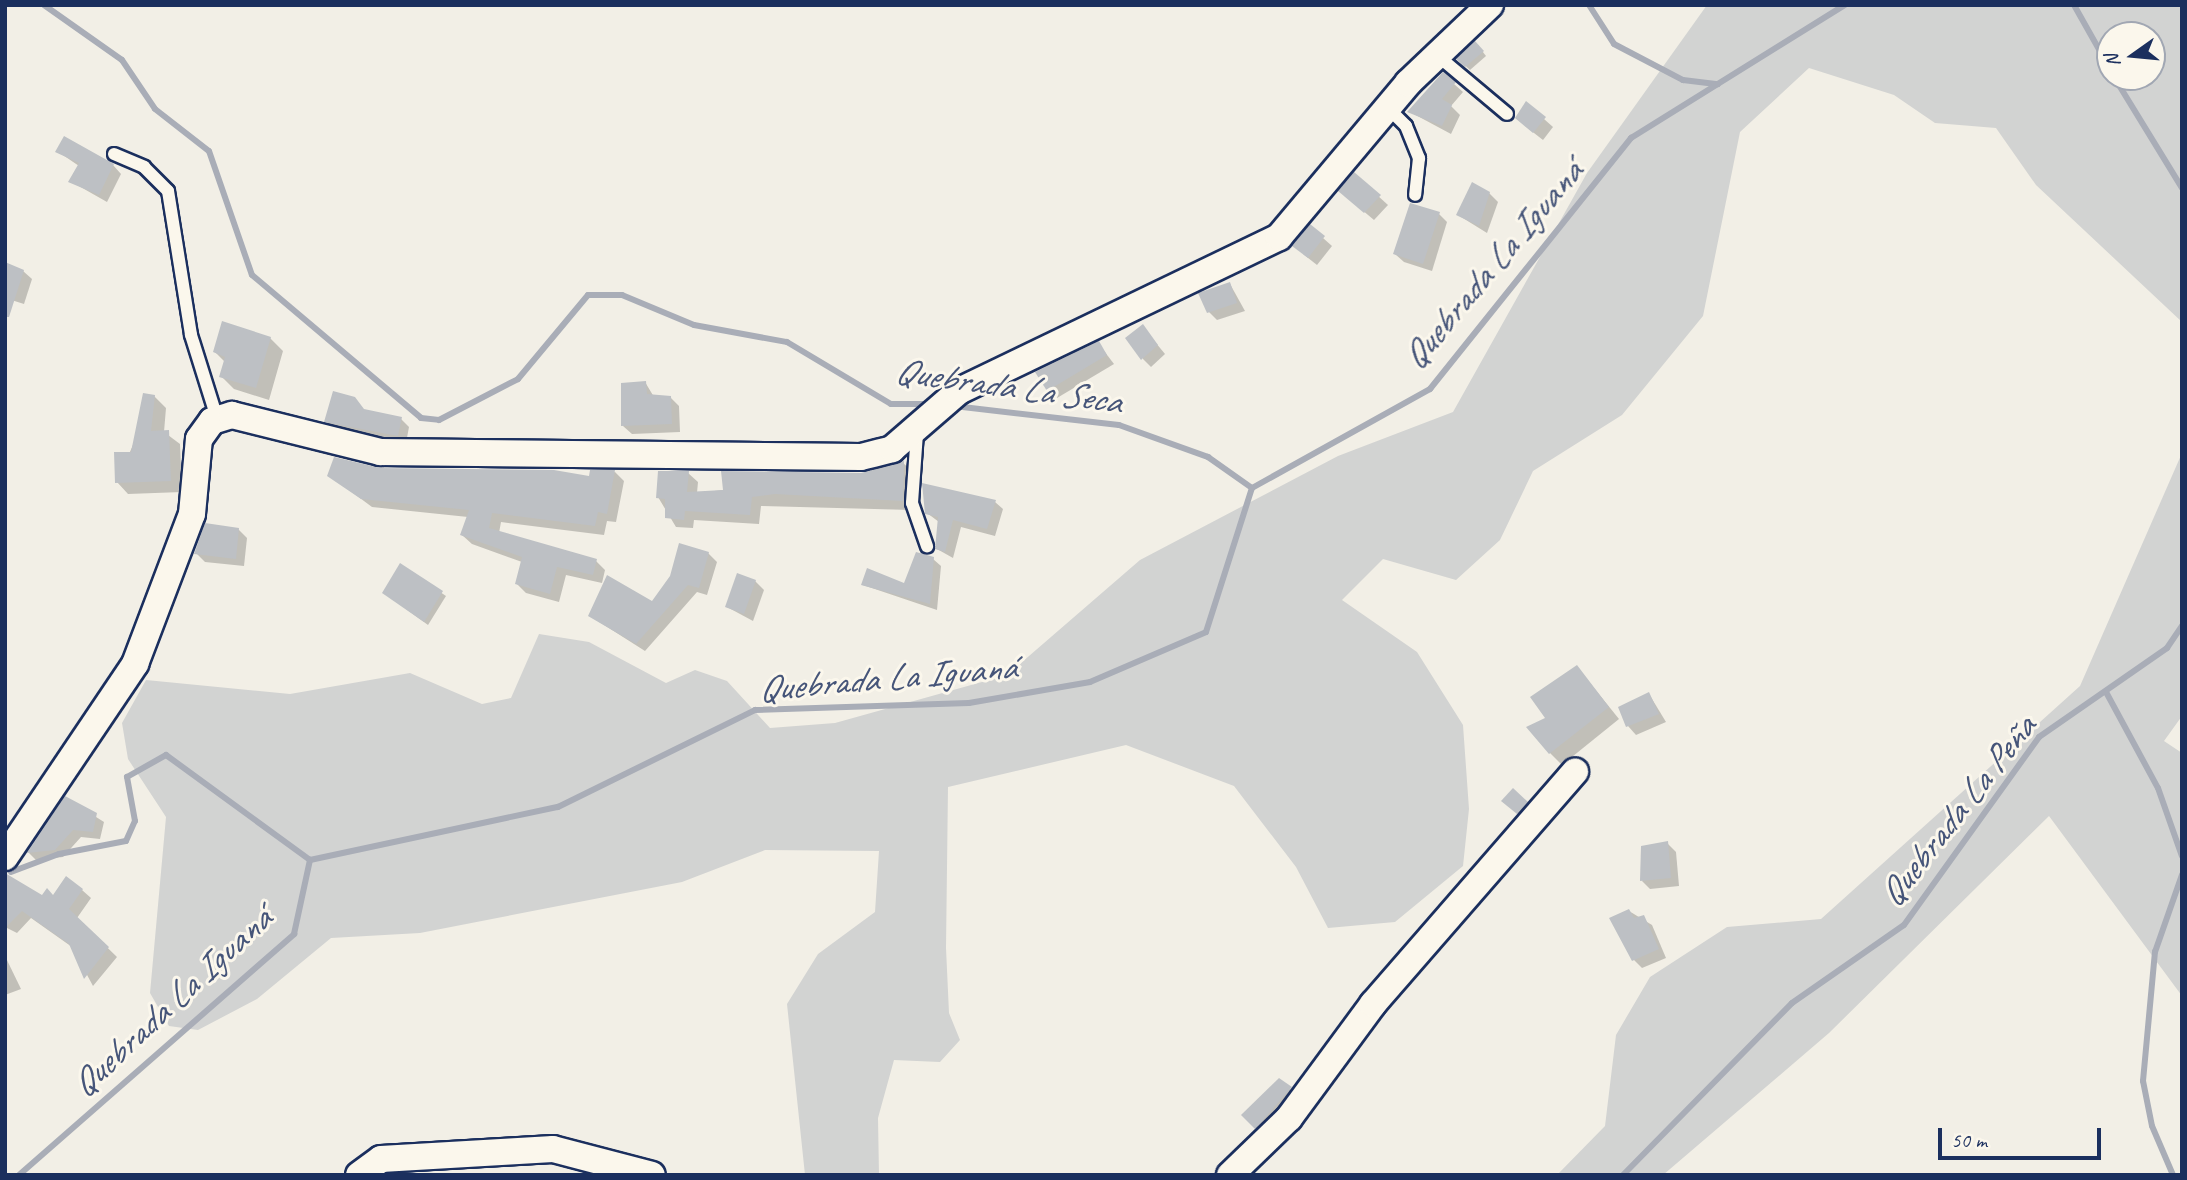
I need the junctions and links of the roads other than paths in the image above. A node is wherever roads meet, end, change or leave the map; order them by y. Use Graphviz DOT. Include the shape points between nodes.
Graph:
graph roads {
  1 [pos="1490,5"];
  2 [pos="1438,56"];
  3 [pos="1387,107"];
  4 [pos="1507,114"];
  5 [pos="114,154"];
  6 [pos="1415,195"];
  7 [pos="217,418"];
  8 [pos="918,433"];
  9 [pos="927,546"];
  10 [pos="1575,772"];
  11 [pos="5,857"];
  12 [pos="359,1175"];
  13 [pos="652,1175"];
  14 [pos="1230,1175"];
  1 -- 2 [label="street"];
  2 -- 3 [label="street"];
  2 -- 4 [label="lane"];
  3 -- 6 [label="lane" via="1406,126 1419,159"];
  3 -- 8 [label="street" via="1273,241 959,391"];
  5 -- 7 [label="lane" via="144,167 167,191 194,345"];
  7 -- 8 [label="street" via="232,415 380,452 861,457"];
  7 -- 11 [label="street" via="199,439 192,514 135,664"];
  8 -- 9 [label="lane" via="912,503"];
  10 -- 14 [label="street" via="1373,1004 1289,1118"];
  12 -- 13 [label="street" via="382,1159 554,1149"];
}
